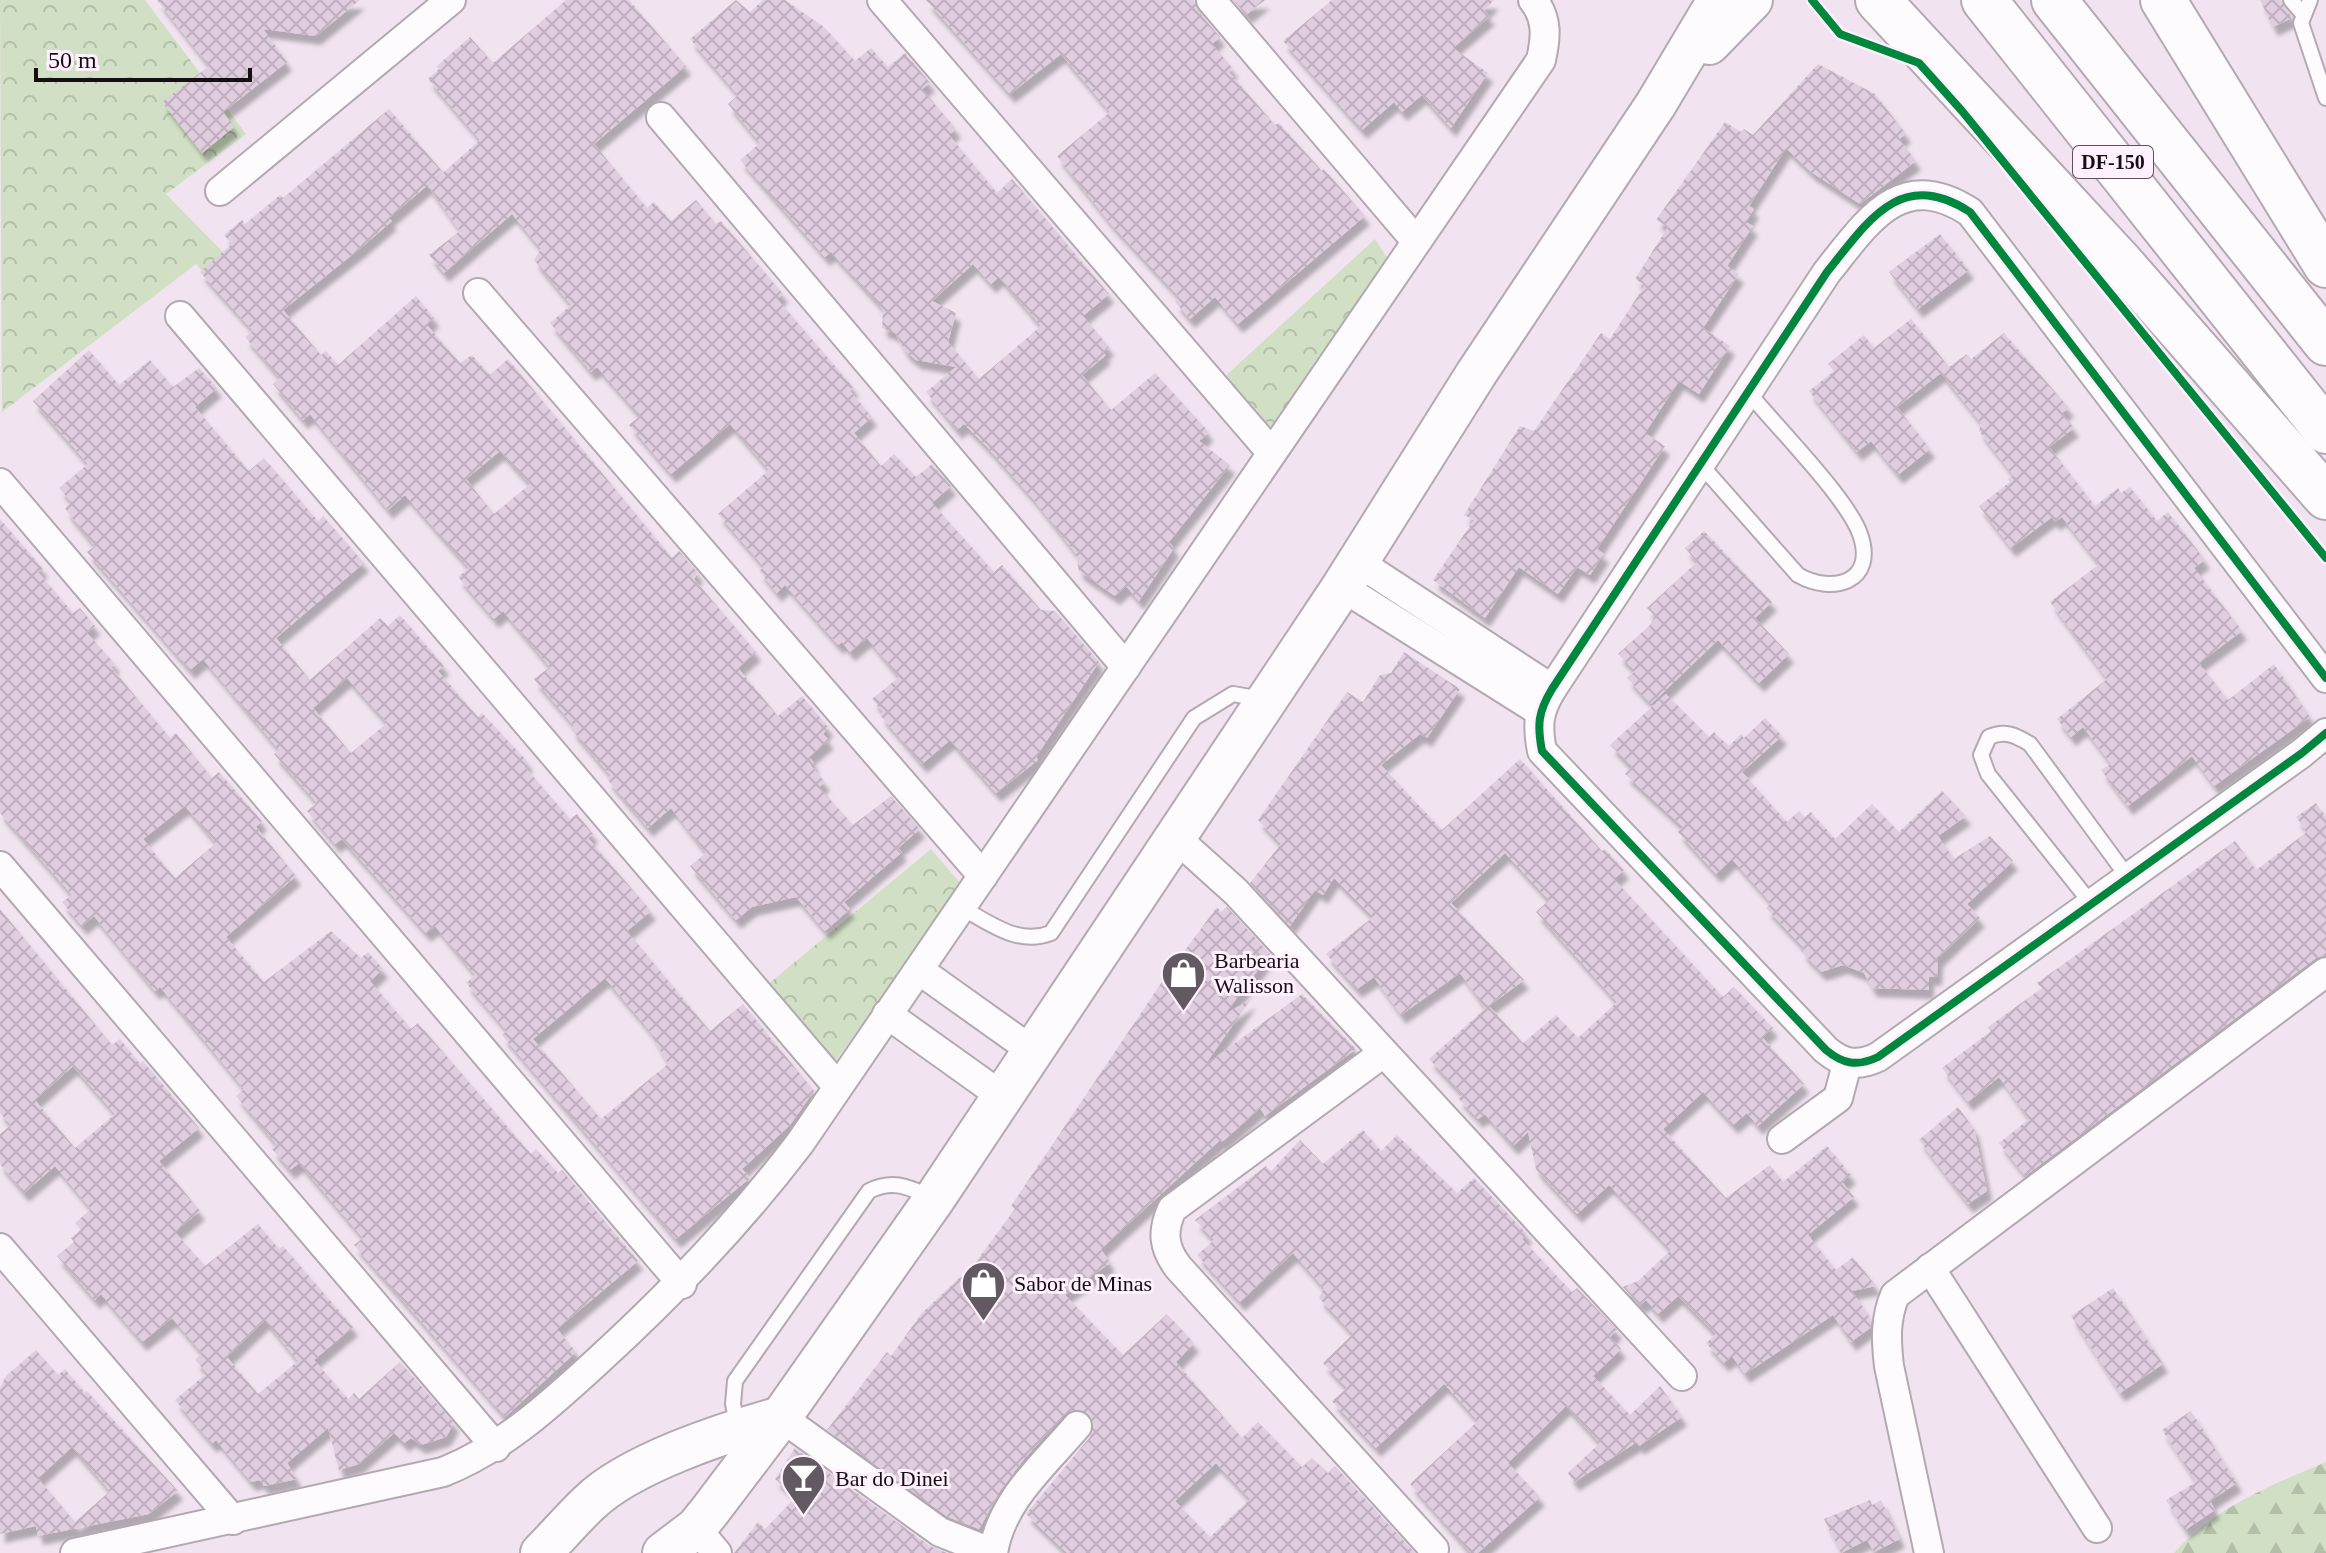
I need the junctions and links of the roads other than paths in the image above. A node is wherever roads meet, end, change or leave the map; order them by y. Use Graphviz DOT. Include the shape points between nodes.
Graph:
graph roads {
  1 [pos="451,0"];
  2 [pos="882,0"];
  3 [pos="1211,0"];
  4 [pos="1533,0"];
  5 [pos="1718,0"];
  6 [pos="1752,0"];
  7 [pos="1878,0"];
  8 [pos="1984,0"];
  9 [pos="2054,0"];
  10 [pos="2163,0"];
  11 [pos="2291,0"];
  12 [pos="2306,6"];
  13 [pos="2326,98"];
  14 [pos="1656,104"];
  15 [pos="661,117"];
  16 [pos="220,191"];
  17 [pos="1416,241"];
  18 [pos="2326,265"];
  19 [pos="478,293"];
  20 [pos="180,316"];
  21 [pos="2326,343"];
  22 [pos="1748,392"];
  23 [pos="2326,431"];
  24 [pos="1271,452"];
  25 [pos="1701,465"];
  26 [pos="0,483"];
  27 [pos="2326,497"];
  28 [pos="1350,574"];
  29 [pos="1126,667"];
  30 [pos="2326,678"];
  31 [pos="1267,699"];
  32 [pos="1545,700"];
  33 [pos="2326,733"];
  34 [pos="1175,837"];
  35 [pos="0,866"];
  36 [pos="983,876"];
  37 [pos="2127,876"];
  38 [pos="2090,902"];
  39 [pos="962,908"];
  40 [pos="919,970"];
  41 [pos="2326,972"];
  42 [pos="887,1014"];
  43 [pos="1034,1052"];
  44 [pos="1382,1054"];
  45 [pos="1847,1064"];
  46 [pos="838,1087"];
  47 [pos="1003,1097"];
  48 [pos="1782,1139"];
  49 [pos="935,1198"];
  50 [pos="0,1248"];
  51 [pos="1930,1268"];
  52 [pos="682,1284"];
  53 [pos="1682,1376"];
  54 [pos="781,1417"];
  55 [pos="1077,1426"];
  56 [pos="738,1429"];
  57 [pos="496,1447"];
  58 [pos="658,1461"];
  59 [pos="233,1520"];
  60 [pos="2097,1528"];
  61 [pos="707,1531"];
  62 [pos="577,1537"];
  63 [pos="1434,1549"];
  64 [pos="75,1553"];
  65 [pos="541,1553"];
  66 [pos="663,1553"];
  67 [pos="1929,1553"];
  1 -- 16 [label="street"];
  2 -- 24 [label="street"];
  3 -- 17 [label="street"];
  4 -- 17 [label="street" via="1546,26 1541,60"];
  5 -- 14 [label="main road"];
  6 -- 14 [label="main road"];
  7 -- 27 [label="main road" via="2121,263"];
  8 -- 23 [label="main road, DF-150"];
  9 -- 21 [label="main road, DF-150"];
  10 -- 18 [label="main road"];
  11 -- 12 [label="lane"];
  12 -- 13 [label="lane" via="2304,42"];
  14 -- 28 [label="main road"];
  15 -- 29 [label="street"];
  17 -- 24 [label="street"];
  19 -- 36 [label="street"];
  20 -- 46 [label="street"];
  22 -- 25 [label="street"];
  22 -- 25 [label="lane" via="1846,510 1861,536 1861,567 1838,585 1823,586 1798,575"];
  22 -- 30 [label="street" via="1827,272 1875,215 1899,198 1920,192 1947,196 1970,212"];
  24 -- 29 [label="street"];
  25 -- 32 [label="street"];
  26 -- 52 [label="street"];
  28 -- 31 [label="main road"];
  28 -- 32 [label="street"];
  29 -- 36 [label="street"];
  31 -- 34 [label="main road"];
  31 -- 39 [label="lane" via="1233,694 1194,718 1051,933 1036,939 1009,934"];
  32 -- 45 [label="street" via="1542,751 1826,1050"];
  33 -- 37 [label="street"];
  34 -- 43 [label="main road"];
  34 -- 44 [label="street" via="1236,892"];
  35 -- 57 [label="street"];
  36 -- 39 [label="street"];
  37 -- 38 [label="street"];
  37 -- 38 [label="lane" via="2030,744 2000,732 1989,737 1981,755 1988,774"];
  38 -- 45 [label="street" via="1878,1057"];
  39 -- 40 [label="street"];
  40 -- 42 [label="street"];
  40 -- 43 [label="street"];
  41 -- 51 [label="street"];
  42 -- 46 [label="street"];
  42 -- 47 [label="street"];
  43 -- 47 [label="main road"];
  44 -- 53 [label="street"];
  44 -- 63 [label="street" via="1172,1209 1165,1241 1178,1267"];
  45 -- 48 [label="street" via="1838,1098"];
  46 -- 52 [label="street" via="755,1203"];
  47 -- 49 [label="main road"];
  49 -- 54 [label="main road"];
  49 -- 56 [label="lane" via="902,1184 869,1191 735,1381"];
  50 -- 59 [label="street"];
  51 -- 60 [label="street"];
  51 -- 67 [label="street" via="1895,1295 1887,1313 1886,1337"];
  52 -- 57 [label="street"];
  54 -- 55 [label="street" via="940,1532 993,1553 1005,1509"];
  54 -- 56 [label="main road"];
  54 -- 61 [label="main road"];
  56 -- 58 [label="main road"];
  57 -- 59 [label="street" via="443,1472"];
  58 -- 61 [label="main road" via="696,1475 706,1495"];
  58 -- 62 [label="main road" via="589,1503"];
  59 -- 64 [label="street"];
  61 -- 66 [label="main road"];
  62 -- 65 [label="main road"];
}
